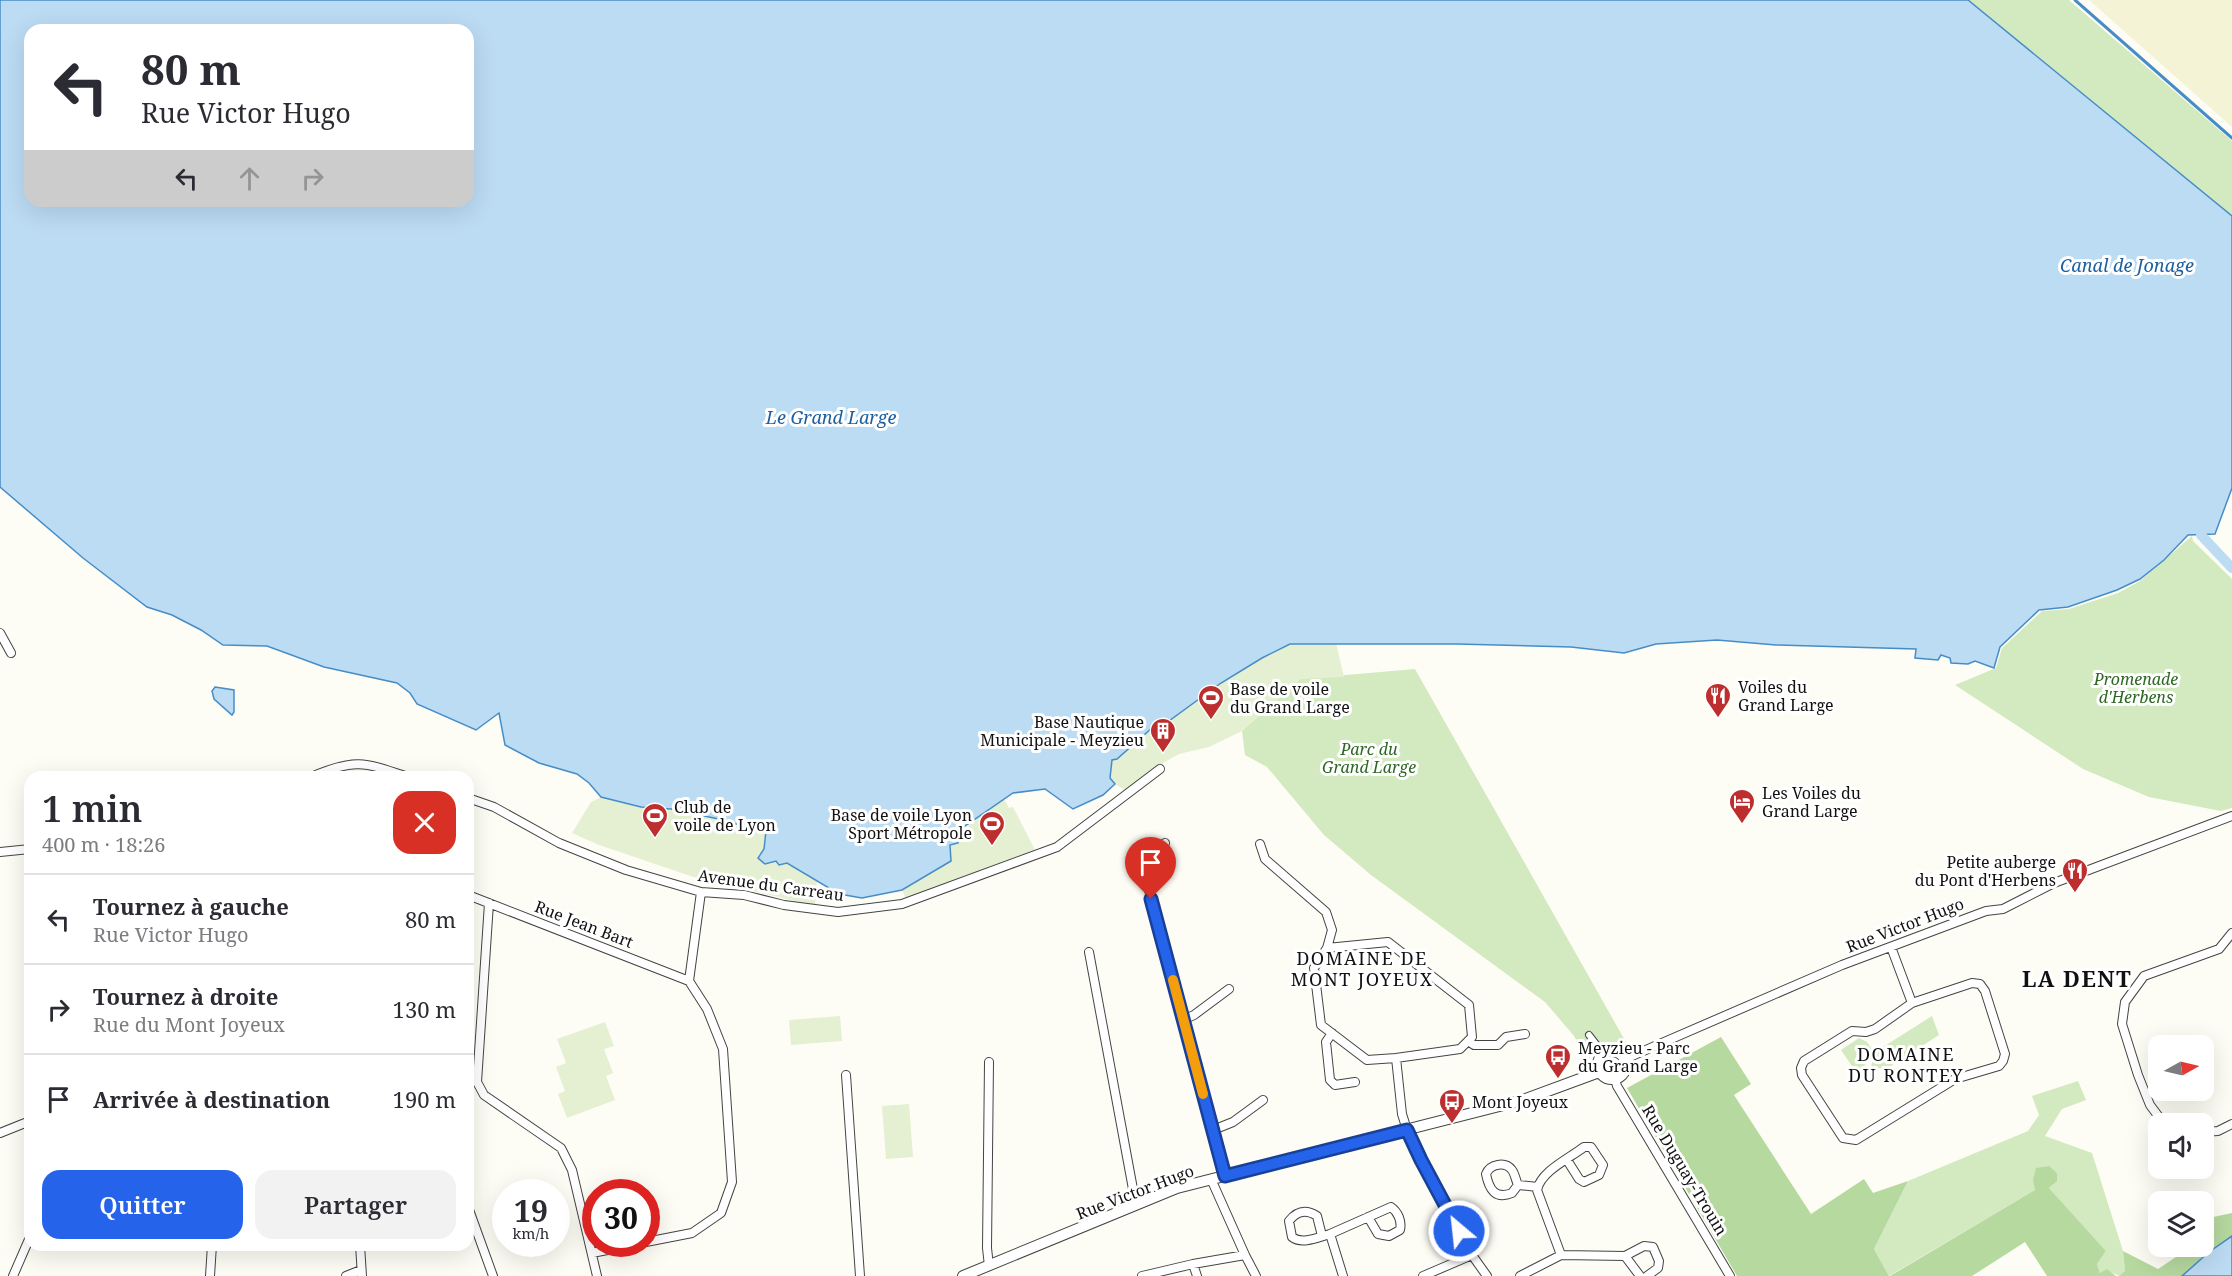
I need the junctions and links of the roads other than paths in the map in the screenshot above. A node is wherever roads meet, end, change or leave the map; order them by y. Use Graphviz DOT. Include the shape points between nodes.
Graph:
graph roads {
  1 [pos="0,633"];
  2 [pos="11,653"];
  3 [pos="1160,769"];
  4 [pos="325,771"];
  5 [pos="384,771"];
  6 [pos="474,800"];
  7 [pos="2232,816"];
  8 [pos="1165,843"];
  9 [pos="1260,844"];
  10 [pos="24,850"];
  11 [pos="0,852"];
  12 [pos="701,892"];
  13 [pos="474,897"];
  14 [pos="489,903"];
  15 [pos="2232,933"];
  16 [pos="1891,947"];
  17 [pos="1327,948"];
  18 [pos="1089,952"];
  19 [pos="690,981"];
  20 [pos="1229,989"];
  21 [pos="1912,1003"];
  22 [pos="1183,1020"];
  23 [pos="1332,1033"];
  24 [pos="1524,1034"];
  25 [pos="1589,1035"];
  26 [pos="1468,1041"];
  27 [pos="1596,1044"];
  28 [pos="1396,1058"];
  29 [pos="1625,1059"];
  30 [pos="989,1062"];
  31 [pos="1599,1072"];
  32 [pos="846,1076"];
  33 [pos="1615,1079"];
  34 [pos="1355,1082"];
  35 [pos="1263,1100"];
  36 [pos="2156,1113"];
  37 [pos="24,1123"];
  38 [pos="2232,1125"];
  39 [pos="1213,1130"];
  40 [pos="1407,1130"];
  41 [pos="2214,1131"];
  42 [pos="0,1133"];
  43 [pos="1567,1160"];
  44 [pos="1225,1176"];
  45 [pos="1211,1179"];
  46 [pos="1518,1185"];
  47 [pos="1538,1187"];
  48 [pos="1138,1204"];
  49 [pos="582,1212"];
  50 [pos="1368,1217"];
  51 [pos="474,1224"];
  52 [pos="660,1239"];
  53 [pos="24,1251"];
  54 [pos="212,1251"];
  55 [pos="360,1251"];
  56 [pos="1472,1255"];
  57 [pos="1561,1255"];
  58 [pos="1245,1256"];
  59 [pos="1625,1256"];
  60 [pos="593,1257"];
  61 [pos="1193,1264"];
  62 [pos="989,1266"];
  63 [pos="362,1273"];
  64 [pos="13,1276"];
  65 [pos="210,1276"];
  66 [pos="346,1276"];
  67 [pos="493,1276"];
  68 [pos="597,1276"];
  69 [pos="860,1276"];
  70 [pos="963,1276"];
  71 [pos="1142,1276"];
  72 [pos="1197,1276"];
  73 [pos="1256,1276"];
  74 [pos="1343,1276"];
  75 [pos="1424,1276"];
  76 [pos="1487,1276"];
  77 [pos="1520,1276"];
  78 [pos="1640,1276"];
  79 [pos="1647,1276"];
  80 [pos="1730,1276"];
  1 -- 2 [label="street"];
  3 -- 12 [label="street, Avenue du Carreau" via="1057,847 902,904 838,912 744,895"];
  4 -- 5 [label="street" via="364,763"];
  6 -- 12 [label="street, Avenue du Carreau" via="590,856"];
  7 -- 16 [label="street, Rue Victor Hugo" via="2054,883 2003,909 1986,911"];
  8 -- 22 [label="street" via="1144,855 1146,879"];
  9 -- 17 [label="street" via="1265,859 1326,912 1332,930"];
  10 -- 11 [label="street"];
  12 -- 19 [label="street"];
  13 -- 14 [label="street, Rue Jean Bart"];
  14 -- 19 [label="street, Rue Jean Bart"];
  14 -- 49 [label="street" via="477,1082 484,1095 561,1148 572,1170"];
  15 -- 36 [label="street" via="2220,949 2144,976 2125,1002 2122,1024 2138,1075"];
  16 -- 21 [label="street"];
  16 -- 29 [label="street, Rue Victor Hugo"];
  17 -- 23 [label="street" via="1314,968 1321,1025"];
  17 -- 26 [label="street" via="1388,942 1469,1005 1472,1037"];
  18 -- 48 [label="street"];
  19 -- 52 [label="street" via="723,1049 732,1182 721,1213 692,1233"];
  20 -- 22 [label="street"];
  21 -- 21 [label="street" via="1972,983 1980,984 2005,1054 2004,1061 2000,1066 1955,1079 1856,1140 1843,1138 1802,1075 1804,1061 1852,1031 1875,1029"];
  22 -- 39 [label="street"];
  23 -- 28 [label="street" via="1367,1060"];
  23 -- 34 [label="street" via="1326,1042 1330,1080 1335,1085"];
  24 -- 26 [label="street" via="1506,1037 1498,1045 1474,1045"];
  25 -- 27 [label="street"];
  26 -- 28 [label="street" via="1460,1049"];
  28 -- 40 [label="street"];
  29 -- 31 [label="street" via="1618,1053 1605,1052 1599,1059"];
  29 -- 33 [label="street" via="1626,1069"];
  30 -- 62 [label="street"];
  31 -- 33 [label="street"];
  31 -- 40 [label="street, Rue Victor Hugo" via="1523,1100"];
  32 -- 69 [label="street"];
  33 -- 80 [label="street, Rue Duguay-Trouin"];
  35 -- 39 [label="street" via="1233,1122"];
  37 -- 42 [label="street"];
  38 -- 41 [label="street"];
  39 -- 44 [label="street"];
  40 -- 44 [label="street, Rue Victor Hugo"];
  40 -- 56 [label="street"];
  43 -- 43 [label="street" via="1584,1147 1591,1147 1603,1165 1599,1175 1584,1182"];
  43 -- 47 [label="street"];
  44 -- 45 [label="street, Rue Victor Hugo"];
  45 -- 48 [label="street, Rue Victor Hugo"];
  45 -- 58 [label="street"];
  46 -- 47 [label="street"];
  47 -- 57 [label="street"];
  48 -- 62 [label="street, Rue Victor Hugo"];
  50 -- 74 [label="street" via="1326,1235"];
  51 -- 67 [label="street"];
  53 -- 64 [label="street"];
  54 -- 65 [label="street"];
  55 -- 63 [label="street"];
  56 -- 75 [label="street"];
  56 -- 76 [label="street"];
  57 -- 59 [label="street"];
  57 -- 77 [label="street"];
  58 -- 61 [label="street"];
  58 -- 73 [label="street"];
  59 -- 78 [label="street"];
  59 -- 79 [label="street" via="1644,1246 1653,1246 1658,1268"];
  60 -- 68 [label="street"];
  61 -- 71 [label="street"];
  61 -- 72 [label="street"];
  62 -- 70 [label="street, Rue Victor Hugo"];
  63 -- 66 [label="street"];
}
